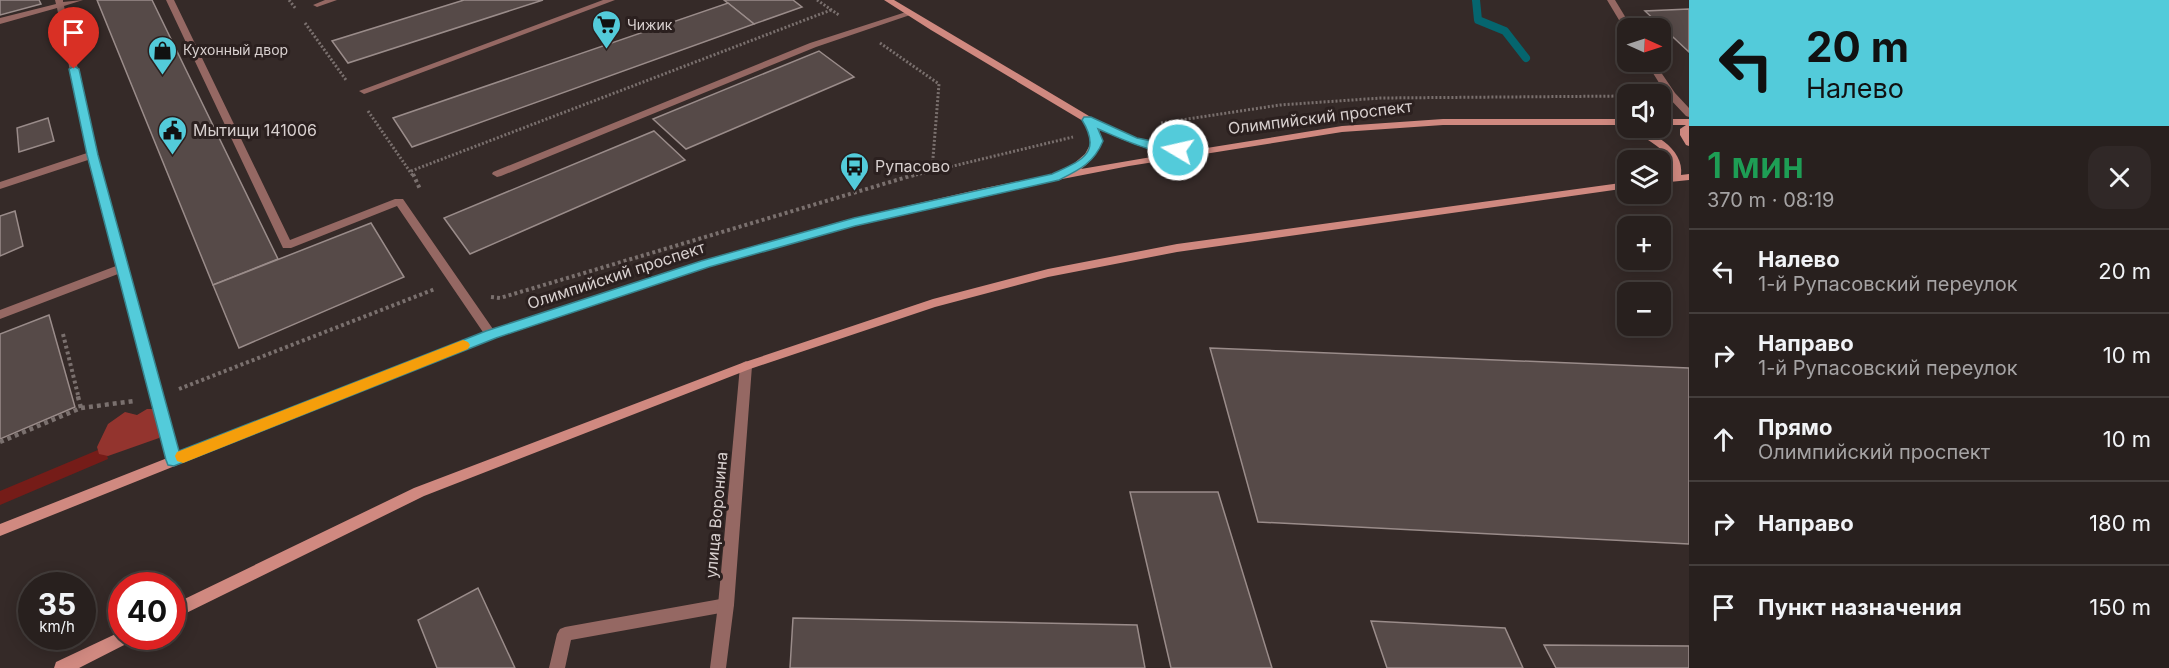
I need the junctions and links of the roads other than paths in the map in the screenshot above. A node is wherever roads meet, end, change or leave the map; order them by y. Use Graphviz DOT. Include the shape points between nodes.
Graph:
graph roads {
  1 [pos="79,0"];
  2 [pos="170,0"];
  3 [pos="333,0"];
  4 [pos="611,0"];
  5 [pos="888,0"];
  6 [pos="1611,0"];
  7 [pos="59,2"];
  8 [pos="317,5"];
  9 [pos="909,14"];
  10 [pos="1622,18"];
  11 [pos="0,21"];
  12 [pos="1656,72"];
  13 [pos="364,92"];
  14 [pos="1689,114"];
  15 [pos="1088,120"];
  16 [pos="1596,122"];
  17 [pos="1617,122"];
  18 [pos="1671,122"];
  19 [pos="1689,122"];
  20 [pos="1617,125"];
  21 [pos="1689,127"];
  22 [pos="1650,138"];
  23 [pos="1689,143"];
  24 [pos="1200,150"];
  25 [pos="1666,150"];
  26 [pos="92,155"];
  27 [pos="1671,156"];
  28 [pos="497,174"];
  29 [pos="1671,176"];
  30 [pos="1055,177"];
  31 [pos="1689,177"];
  32 [pos="1671,179"];
  33 [pos="0,186"];
  34 [pos="1617,187"];
  35 [pos="122,268"];
  36 [pos="0,315"];
  37 [pos="491,335"];
  38 [pos="746,366"];
  39 [pos="174,460"];
  40 [pos="0,530"];
  41 [pos="726,605"];
  42 [pos="186,607"];
  43 [pos="108,645"];
  44 [pos="62,668"];
  45 [pos="557,668"];
  46 [pos="718,668"];
  1 -- 7 [label="street"];
  2 -- 37 [label="street" via="287,245 399,201"];
  3 -- 8 [label="street"];
  4 -- 13 [label="street"];
  5 -- 9 [label="main road"];
  6 -- 10 [label="street"];
  7 -- 11 [label="street"];
  7 -- 26 [label="street"];
  9 -- 15 [label="main road"];
  9 -- 28 [label="street" via="813,45"];
  12 -- 14 [label="street"];
  15 -- 24 [label="main road" via="1148,145"];
  15 -- 30 [label="main road" via="1097,135 1092,153 1082,164"];
  16 -- 17 [label="main road, Олимпийский проспект"];
  16 -- 20 [label="main road"];
  16 -- 24 [label="main road, Олимпийский проспект" via="1378,125"];
  18 -- 19 [label="main road"];
  21 -- 23 [label="main road" via="1684,135"];
  22 -- 25 [label="main road"];
  24 -- 30 [label="main road, Олимпийский проспект"];
  26 -- 33 [label="street"];
  26 -- 35 [label="street"];
  27 -- 29 [label="main road" via="1678,168"];
  30 -- 37 [label="main road, Олимпийский проспект" via="842,225 705,264"];
  31 -- 32 [label="main road"];
  34 -- 38 [label="main road" via="1177,248 1048,273 933,303"];
  35 -- 36 [label="street"];
  35 -- 39 [label="street"];
  37 -- 39 [label="main road, Олимпийский проспект"];
  38 -- 41 [label="street, улица Воронина"];
  38 -- 42 [label="main road" via="419,492"];
  39 -- 40 [label="main road, Олимпийский проспект"];
  41 -- 45 [label="street" via="565,634"];
  41 -- 46 [label="street, улица Воронина"];
  43 -- 44 [label="main road"];
}
